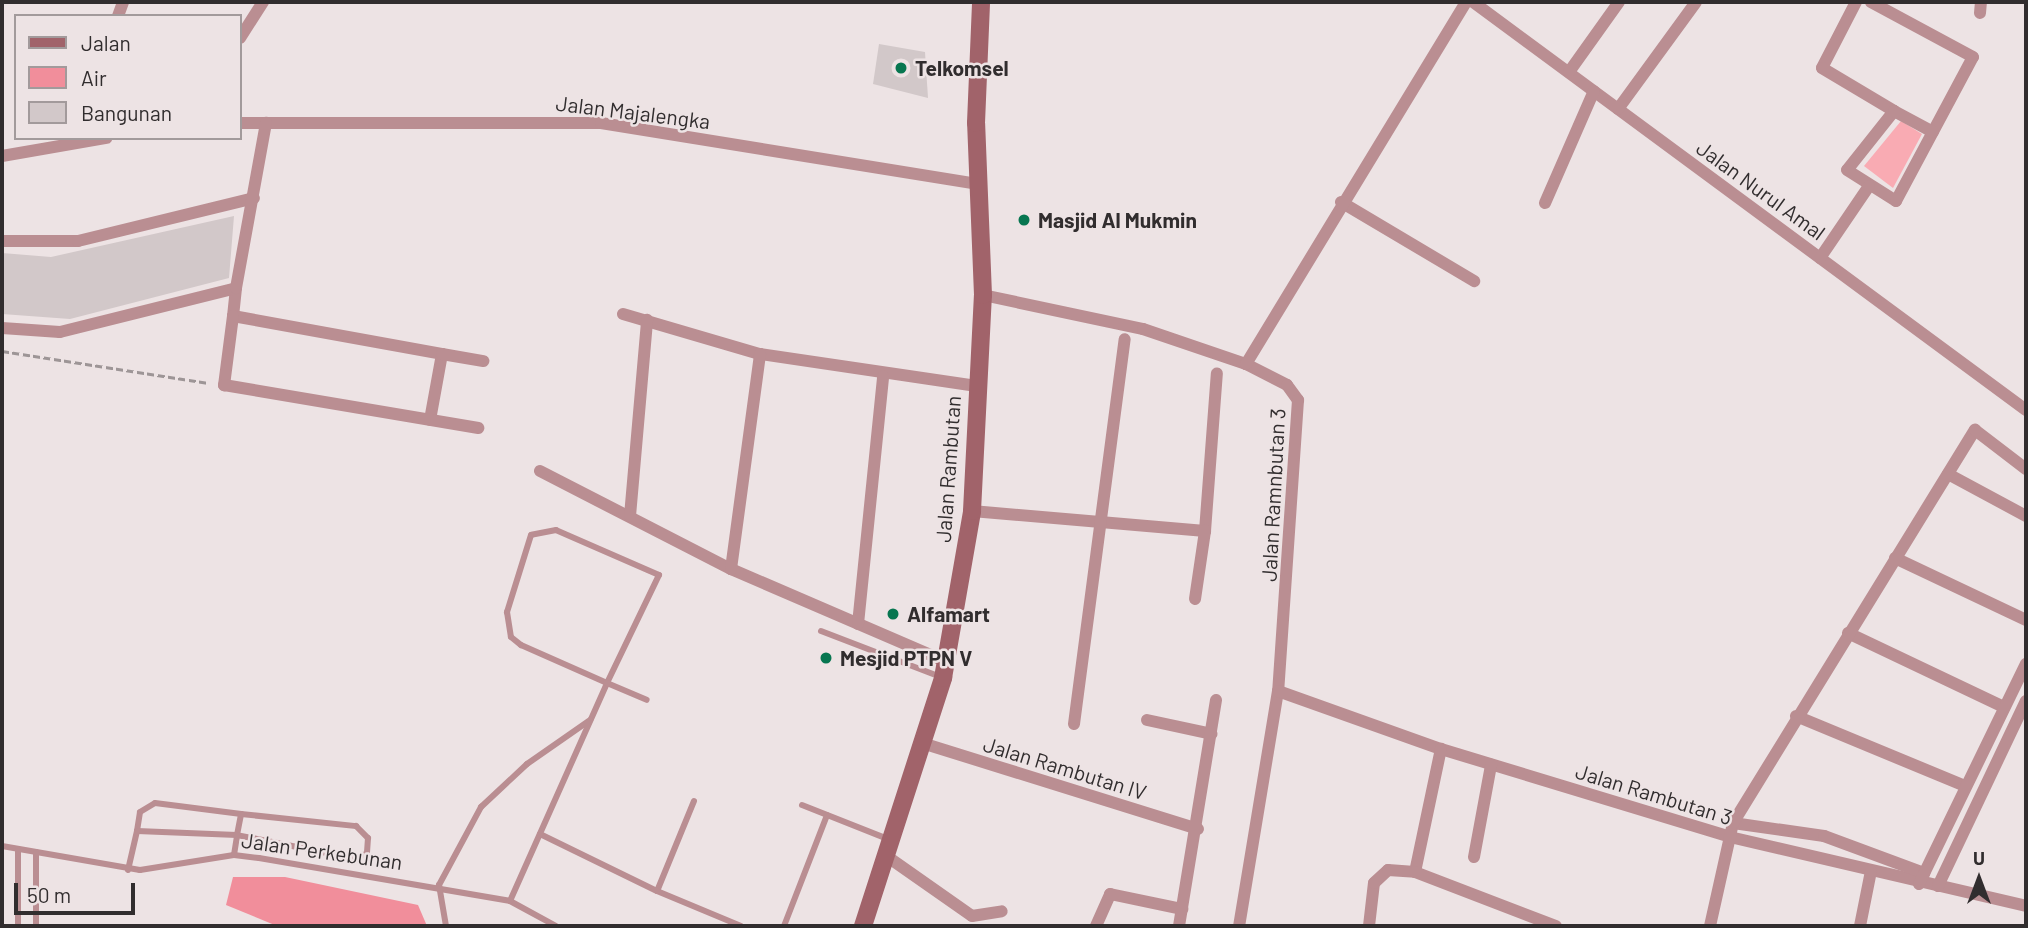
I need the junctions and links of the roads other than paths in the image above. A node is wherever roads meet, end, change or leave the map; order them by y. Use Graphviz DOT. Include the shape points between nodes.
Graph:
graph roads {
  1 [pos="263,2"];
  2 [pos="981,2"];
  3 [pos="1466,2"];
  4 [pos="1473,2"];
  5 [pos="1619,2"];
  6 [pos="1696,2"];
  7 [pos="1856,2"];
  8 [pos="1871,2"];
  9 [pos="242,35"];
  10 [pos="1569,72"];
  11 [pos="1594,91"];
  12 [pos="1618,109"];
  13 [pos="1894,111"];
  14 [pos="242,123"];
  15 [pos="266,123"];
  16 [pos="1933,132"];
  17 [pos="86,140"];
  18 [pos="65,142"];
  19 [pos="2,156"];
  20 [pos="977,184"];
  21 [pos="1869,186"];
  22 [pos="254,198"];
  23 [pos="1341,202"];
  24 [pos="1545,203"];
  25 [pos="2,241"];
  26 [pos="1821,258"];
  27 [pos="1474,281"];
  28 [pos="236,288"];
  29 [pos="983,295"];
  30 [pos="623,314"];
  31 [pos="233,316"];
  32 [pos="647,320"];
  33 [pos="2,328"];
  34 [pos="1125,339"];
  35 [pos="442,354"];
  36 [pos="760,354"];
  37 [pos="482,361"];
  38 [pos="1246,364"];
  39 [pos="1217,373"];
  40 [pos="883,376"];
  41 [pos="978,386"];
  42 [pos="2026,410"];
  43 [pos="430,420"];
  44 [pos="478,428"];
  45 [pos="2026,469"];
  46 [pos="540,471"];
  47 [pos="1948,474"];
  48 [pos="972,511"];
  49 [pos="630,516"];
  50 [pos="2026,516"];
  51 [pos="1103,523"];
  52 [pos="1205,531"];
  53 [pos="1895,558"];
  54 [pos="731,569"];
  55 [pos="1195,599"];
  56 [pos="2026,620"];
  57 [pos="858,624"];
  58 [pos="821,631"];
  59 [pos="1848,633"];
  60 [pos="2026,664"];
  61 [pos="945,670"];
  62 [pos="607,683"];
  63 [pos="1278,691"];
  64 [pos="647,700"];
  65 [pos="1216,700"];
  66 [pos="2026,701"];
  67 [pos="2004,708"];
  68 [pos="1796,716"];
  69 [pos="591,719"];
  70 [pos="1147,720"];
  71 [pos="1074,724"];
  72 [pos="1212,734"];
  73 [pos="922,743"];
  74 [pos="1441,749"];
  75 [pos="1491,765"];
  76 [pos="1965,786"];
  77 [pos="694,802"];
  78 [pos="802,806"];
  79 [pos="242,814"];
  80 [pos="827,814"];
  81 [pos="1733,823"];
  82 [pos="1198,830"];
  83 [pos="137,831"];
  84 [pos="540,834"];
  85 [pos="237,835"];
  86 [pos="1730,837"];
  87 [pos="2,846"];
  88 [pos="888,848"];
  89 [pos="18,849"];
  90 [pos="36,852"];
  91 [pos="234,855"];
  92 [pos="1474,857"];
  93 [pos="128,870"];
  94 [pos="1871,871"];
  95 [pos="1415,872"];
  96 [pos="1921,878"];
  97 [pos="439,885"];
  98 [pos="1938,886"];
  99 [pos="657,891"];
  100 [pos="510,901"];
  101 [pos="2026,906"];
  102 [pos="1182,909"];
  103 [pos="1002,911"];
  104 [pos="18,926"];
  105 [pos="36,926"];
  106 [pos="446,926"];
  107 [pos="556,926"];
  108 [pos="741,926"];
  109 [pos="784,926"];
  110 [pos="863,926"];
  111 [pos="1096,926"];
  112 [pos="1180,926"];
  113 [pos="1239,926"];
  114 [pos="1369,926"];
  115 [pos="1556,926"];
  116 [pos="1710,926"];
  117 [pos="1860,926"];
  1 -- 9 [label="street"];
  2 -- 20 [label="main road, Jalan Rambutan"];
  3 -- 23 [label="street"];
  4 -- 10 [label="street, Jalan Nurul Amal"];
  5 -- 10 [label="street"];
  6 -- 12 [label="street"];
  7 -- 13 [label="street" via="1822,68"];
  8 -- 16 [label="street" via="1973,57"];
  10 -- 11 [label="street, Jalan Nurul Amal"];
  11 -- 12 [label="street, Jalan Nurul Amal"];
  11 -- 24 [label="street"];
  12 -- 26 [label="street, Jalan Nurul Amal"];
  13 -- 16 [label="street"];
  13 -- 21 [label="street" via="1847,170"];
  14 -- 15 [label="street, Jalan Majalengka"];
  15 -- 20 [label="street, Jalan Majalengka" via="601,123"];
  15 -- 22 [label="street"];
  16 -- 21 [label="street" via="1896,201"];
  17 -- 18 [label="street"];
  18 -- 19 [label="street"];
  20 -- 29 [label="main road, Jalan Rambutan"];
  21 -- 26 [label="street"];
  22 -- 25 [label="street" via="78,241"];
  22 -- 28 [label="street"];
  23 -- 27 [label="street"];
  23 -- 38 [label="street"];
  26 -- 42 [label="street, Jalan Nurul Amal"];
  28 -- 31 [label="street"];
  28 -- 33 [label="street" via="60,332"];
  29 -- 38 [label="street, Jalan Ramnbutan 3" via="1143,329"];
  29 -- 41 [label="main road, Jalan Rambutan"];
  30 -- 32 [label="street"];
  31 -- 35 [label="street"];
  31 -- 43 [label="street" via="224,385"];
  32 -- 36 [label="street"];
  32 -- 49 [label="street"];
  34 -- 51 [label="street"];
  35 -- 37 [label="street"];
  35 -- 43 [label="street"];
  36 -- 40 [label="street"];
  36 -- 54 [label="street"];
  38 -- 63 [label="street, Jalan Ramnbutan 3" via="1291,389 1301,415"];
  39 -- 52 [label="street"];
  40 -- 41 [label="street"];
  40 -- 57 [label="street"];
  41 -- 48 [label="main road, Jalan Rambutan"];
  43 -- 44 [label="street"];
  45 -- 47 [label="street" via="1975,430"];
  46 -- 49 [label="street"];
  47 -- 50 [label="street"];
  47 -- 53 [label="street"];
  48 -- 51 [label="street"];
  48 -- 61 [label="main road, Jalan Rambutan"];
  49 -- 54 [label="street"];
  51 -- 52 [label="street"];
  51 -- 71 [label="street"];
  52 -- 55 [label="street"];
  53 -- 56 [label="street"];
  53 -- 59 [label="street"];
  54 -- 57 [label="street"];
  57 -- 61 [label="street"];
  58 -- 61 [label="lane"];
  59 -- 67 [label="street"];
  59 -- 68 [label="street"];
  60 -- 67 [label="street"];
  61 -- 73 [label="main road, Jalan Rambutan"];
  62 -- 62 [label="lane" via="521,645 506,629 531,535 543,528 590,542 659,575"];
  62 -- 64 [label="lane"];
  62 -- 69 [label="lane"];
  63 -- 74 [label="street, Jalan Rambutan 3"];
  63 -- 113 [label="street, Jalan Ramnbutan 3"];
  65 -- 72 [label="street"];
  66 -- 98 [label="street"];
  67 -- 76 [label="street"];
  68 -- 76 [label="street"];
  68 -- 81 [label="street"];
  69 -- 84 [label="lane"];
  69 -- 97 [label="lane" via="527,764 481,807"];
  70 -- 72 [label="street"];
  72 -- 82 [label="street"];
  73 -- 82 [label="street, Jalan Rambutan IV"];
  73 -- 88 [label="main road, Jalan Rambutan"];
  74 -- 75 [label="street, Jalan Rambutan 3"];
  74 -- 95 [label="street"];
  75 -- 86 [label="street, Jalan Rambutan 3"];
  75 -- 92 [label="street"];
  76 -- 96 [label="street"];
  77 -- 99 [label="lane"];
  78 -- 80 [label="lane"];
  79 -- 83 [label="lane" via="155,803 140,812"];
  79 -- 85 [label="lane"];
  79 -- 85 [label="lane" via="356,826 368,838 367,854 352,858"];
  80 -- 88 [label="lane"];
  80 -- 109 [label="lane"];
  81 -- 86 [label="street"];
  81 -- 96 [label="street" via="1824,836"];
  82 -- 102 [label="street"];
  83 -- 85 [label="lane"];
  83 -- 93 [label="lane"];
  84 -- 99 [label="lane"];
  84 -- 100 [label="lane"];
  85 -- 91 [label="lane"];
  86 -- 94 [label="street, Jalan Rambutan 3"];
  86 -- 116 [label="street"];
  87 -- 89 [label="lane, Jalan Perkebunan"];
  88 -- 103 [label="street" via="972,916"];
  88 -- 110 [label="main road, Jalan Rambutan"];
  89 -- 90 [label="lane, Jalan Perkebunan"];
  89 -- 104 [label="lane"];
  90 -- 93 [label="lane, Jalan Perkebunan"];
  90 -- 105 [label="lane"];
  91 -- 93 [label="lane, Jalan Perkebunan"];
  91 -- 97 [label="lane, Jalan Perkebunan"];
  94 -- 96 [label="street, Jalan Rambutan 3"];
  94 -- 117 [label="street"];
  95 -- 114 [label="street" via="1381,874"];
  95 -- 115 [label="street"];
  96 -- 98 [label="street, Jalan Rambutan 3"];
  97 -- 100 [label="lane, Jalan Perkebunan"];
  97 -- 106 [label="lane"];
  98 -- 101 [label="street, Jalan Rambutan 3"];
  99 -- 108 [label="lane"];
  100 -- 107 [label="lane, Jalan Perkebunan"];
  102 -- 111 [label="street" via="1110,894"];
  102 -- 112 [label="street"];
}
